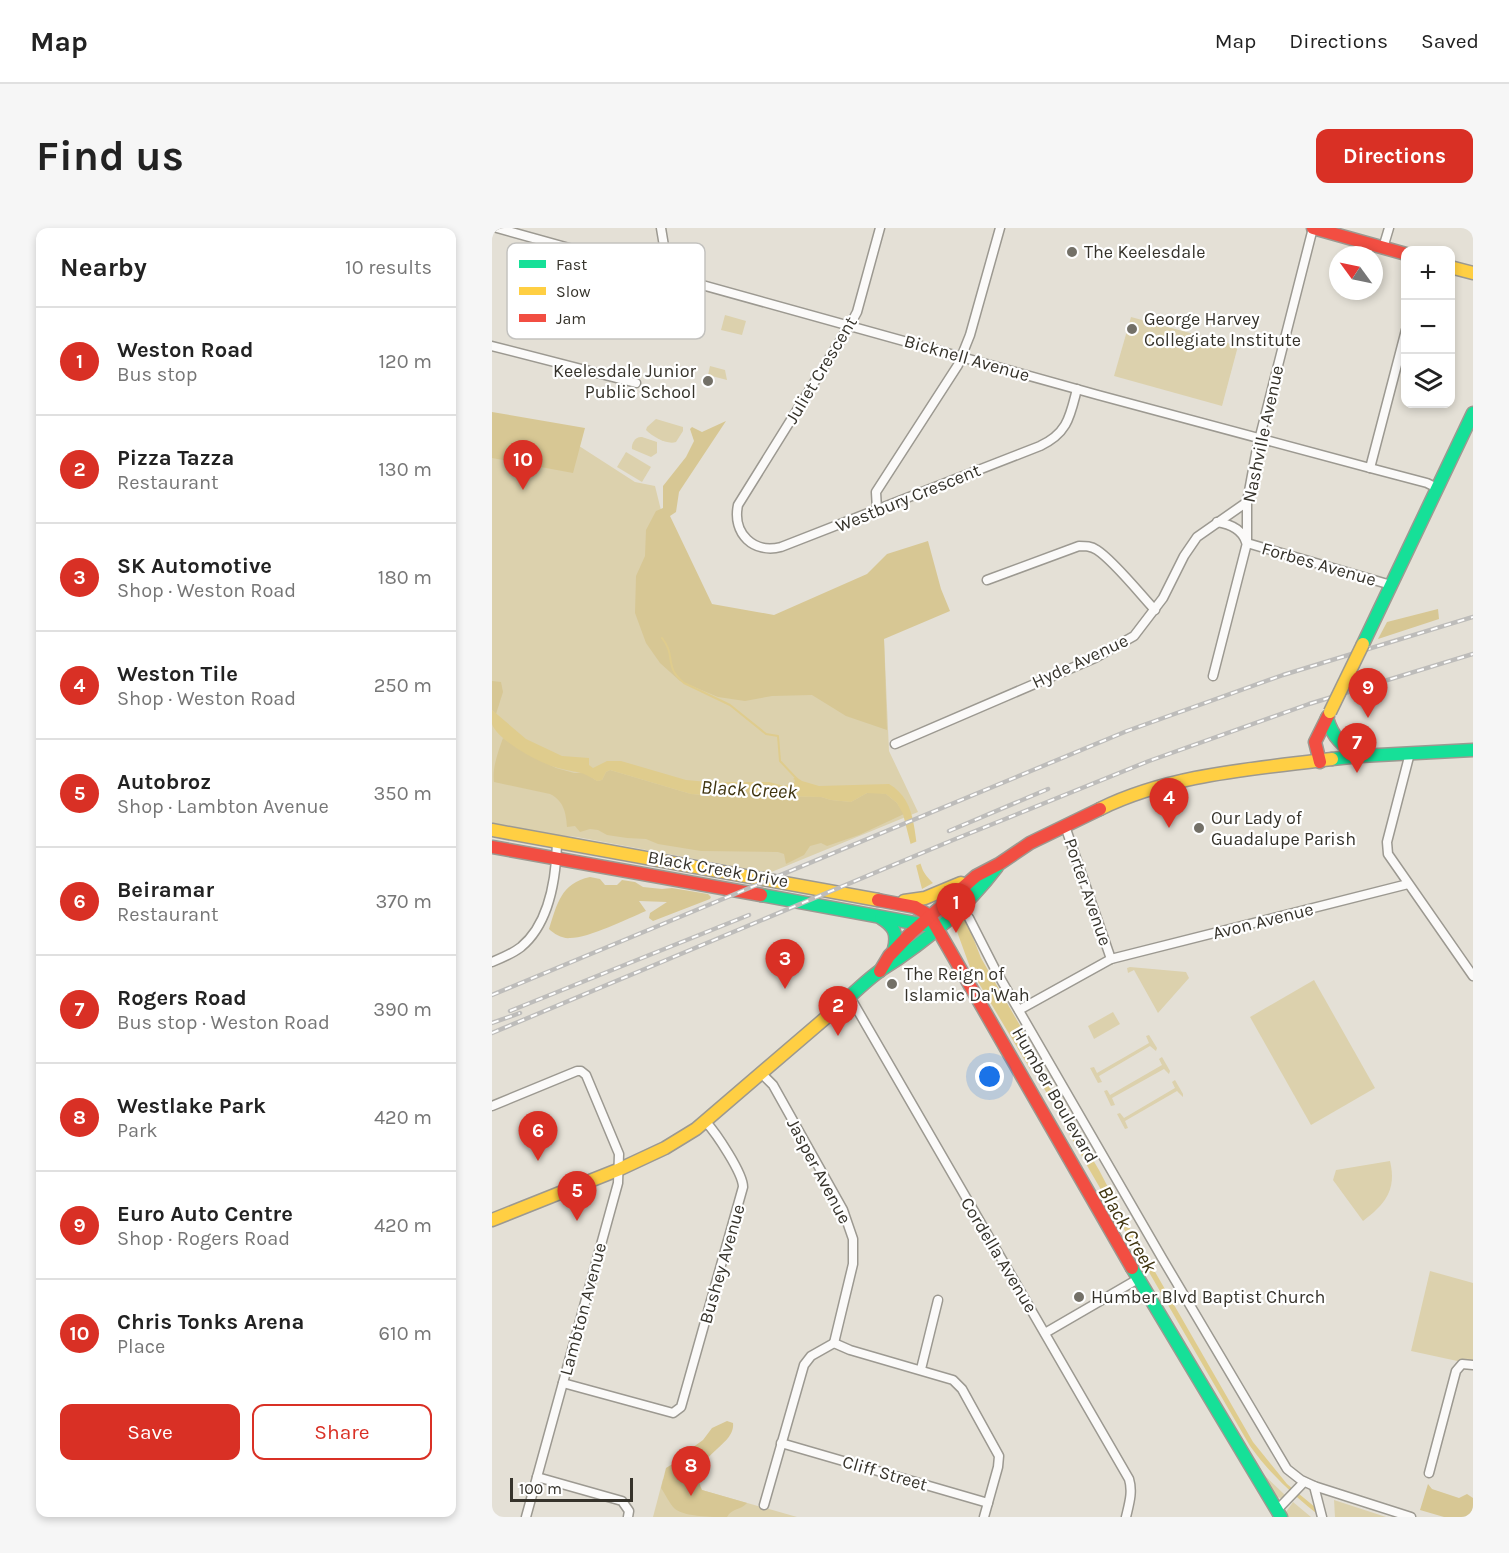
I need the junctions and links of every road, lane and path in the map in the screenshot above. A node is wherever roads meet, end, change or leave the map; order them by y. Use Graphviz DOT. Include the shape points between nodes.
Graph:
graph roads {
  1 [pos="497,228"];
  2 [pos="661,228"];
  3 [pos="880,228"];
  4 [pos="1000,228"];
  5 [pos="1313,228"];
  6 [pos="1389,228"];
  7 [pos="552,243"];
  8 [pos="664,243"];
  9 [pos="1376,246"];
  10 [pos="1383,248"];
  11 [pos="1401,253"];
  12 [pos="1455,268"];
  13 [pos="1473,273"];
  14 [pos="705,285"];
  15 [pos="850,325"];
  16 [pos="492,346"];
  17 [pos="1401,349"];
  18 [pos="961,356"];
  19 [pos="636,383"];
  20 [pos="1077,389"];
  21 [pos="1473,413"];
  22 [pos="1259,437"];
  23 [pos="1370,468"];
  24 [pos="1437,488"];
  25 [pos="740,501"];
  26 [pos="1247,502"];
  27 [pos="877,510"];
  28 [pos="1217,522"];
  29 [pos="1246,543"];
  30 [pos="987,580"];
  31 [pos="1391,585"];
  32 [pos="1155,610"];
  33 [pos="1213,676"];
  34 [pos="1329,715"];
  35 [pos="895,744"];
  36 [pos="1473,750"];
  37 [pos="1410,753"];
  38 [pos="1360,756"];
  39 [pos="1320,762"];
  40 [pos="1065,825"];
  41 [pos="492,830"];
  42 [pos="557,843"];
  43 [pos="492,847"];
  44 [pos="556,860"];
  45 [pos="999,864"];
  46 [pos="976,876"];
  47 [pos="1408,884"];
  48 [pos="876,900"];
  49 [pos="872,914"];
  50 [pos="969,918"];
  51 [pos="930,923"];
  52 [pos="889,956"];
  53 [pos="1473,958"];
  54 [pos="1111,959"];
  55 [pos="492,962"];
  56 [pos="1467,968"];
  57 [pos="880,971"];
  58 [pos="1473,976"];
  59 [pos="850,997"];
  60 [pos="1019,1010"];
  61 [pos="762,1074"];
  62 [pos="492,1106"];
  63 [pos="706,1122"];
  64 [pos="620,1168"];
  65 [pos="492,1220"];
  66 [pos="1138,1279"];
  67 [pos="938,1300"];
  68 [pos="1046,1333"];
  69 [pos="834,1343"];
  70 [pos="1473,1365"];
  71 [pos="921,1369"];
  72 [pos="563,1383"];
  73 [pos="781,1443"];
  74 [pos="1429,1473"];
  75 [pos="537,1477"];
  76 [pos="1301,1485"];
  77 [pos="1314,1486"];
  78 [pos="988,1503"];
  79 [pos="764,1505"];
  80 [pos="1279,1513"];
  81 [pos="526,1517"];
  82 [pos="628,1517"];
  83 [pos="984,1517"];
  84 [pos="1126,1517"];
  85 [pos="1322,1517"];
  86 [pos="1412,1517"];
  1 -- 7 [label="street, Bicknell Avenue"];
  2 -- 8 [label="street"];
  3 -- 15 [label="street, Juliet Crescent"];
  4 -- 18 [label="street"];
  5 -- 9 [label="main road"];
  5 -- 22 [label="street, Nashville Avenue"];
  6 -- 10 [label="street"];
  10 -- 11 [label="main road"];
  12 -- 13 [label="main road"];
  14 -- 15 [label="street, Bicknell Avenue"];
  15 -- 18 [label="street, Bicknell Avenue"];
  15 -- 25 [label="street, Juliet Crescent"];
  16 -- 19 [label="street"];
  17 -- 23 [label="street"];
  18 -- 20 [label="street, Bicknell Avenue"];
  18 -- 27 [label="street" via="876,492"];
  20 -- 22 [label="street, Bicknell Avenue"];
  20 -- 27 [label="street, Westbury Crescent" via="1065,427 1048,442"];
  21 -- 24 [label="main road"];
  22 -- 23 [label="street, Bicknell Avenue"];
  22 -- 26 [label="street, Nashville Avenue"];
  23 -- 24 [label="street, Bicknell Avenue"];
  24 -- 31 [label="main road"];
  25 -- 27 [label="street, Westbury Crescent" via="737,518 742,534 767,549 791,544"];
  26 -- 28 [label="street, Hyde Avenue"];
  26 -- 29 [label="street, Nashville Avenue"];
  28 -- 29 [label="street" via="1237,529"];
  28 -- 32 [label="street, Hyde Avenue" via="1191,545"];
  29 -- 31 [label="street, Forbes Avenue"];
  29 -- 33 [label="street, Nashville Avenue"];
  30 -- 32 [label="street" via="1078,546 1089,546 1099,551"];
  31 -- 34 [label="main road, bridge"];
  32 -- 35 [label="street, Hyde Avenue" via="1134,636 1095,658"];
  34 -- 38 [label="main road" via="1332,735 1338,744"];
  34 -- 39 [label="main road" via="1315,742"];
  36 -- 37 [label="main road"];
  37 -- 38 [label="main road"];
  37 -- 47 [label="street" via="1387,842 1388,854"];
  38 -- 39 [label="main road"];
  39 -- 40 [label="main road" via="1198,778 1141,793"];
  40 -- 45 [label="main road"];
  40 -- 54 [label="street, Porter Avenue"];
  41 -- 42 [label="main road, Black Creek Drive"];
  42 -- 44 [label="street"];
  42 -- 48 [label="main road, Black Creek Drive"];
  43 -- 44 [label="main road, Black Creek Drive"];
  44 -- 49 [label="main road, Black Creek Drive"];
  44 -- 55 [label="street" via="545,915 536,930 510,955"];
  45 -- 46 [label="main road"];
  45 -- 51 [label="main road" via="980,890"];
  46 -- 48 [label="main road" via="925,898"];
  46 -- 51 [label="main road"];
  47 -- 54 [label="street, Avon Avenue"];
  47 -- 56 [label="street"];
  48 -- 51 [label="main road, Black Creek Drive" via="915,908"];
  49 -- 51 [label="main road, Black Creek Drive"];
  49 -- 52 [label="main road" via="897,933"];
  50 -- 60 [label="street, Humber Boulevard"];
  51 -- 52 [label="main road"];
  51 -- 57 [label="main road" via="922,939"];
  51 -- 66 [label="main road, Humber Boulevard"];
  52 -- 57 [label="main road"];
  53 -- 56 [label="street"];
  54 -- 60 [label="street, Avon Avenue"];
  56 -- 58 [label="street"];
  57 -- 59 [label="main road"];
  59 -- 61 [label="main road"];
  59 -- 68 [label="street, Cordella Avenue"];
  60 -- 76 [label="street, Humber Boulevard" via="1279,1457"];
  61 -- 63 [label="main road"];
  61 -- 69 [label="street, Jasper Avenue" via="772,1085 849,1223 853,1264"];
  62 -- 64 [label="street, Lambton Avenue" via="581,1071 619,1154"];
  63 -- 64 [label="main road" via="676,1142"];
  63 -- 72 [label="street, Bushey Avenue" via="743,1187 681,1407 675,1413"];
  64 -- 65 [label="main road"];
  64 -- 72 [label="street, Lambton Avenue"];
  66 -- 68 [label="street"];
  66 -- 80 [label="main road, Humber Boulevard"];
  67 -- 71 [label="street"];
  68 -- 84 [label="street, Cordella Avenue" via="1129,1479"];
  69 -- 71 [label="street"];
  69 -- 73 [label="street" via="811,1356 804,1365"];
  70 -- 74 [label="street" via="1462,1365 1456,1371"];
  71 -- 78 [label="street" via="953,1380 962,1389 999,1456"];
  72 -- 75 [label="street, Lambton Avenue"];
  73 -- 78 [label="street, Cliff Street"];
  73 -- 79 [label="street"];
  75 -- 81 [label="street, Lambton Avenue"];
  75 -- 82 [label="street" via="622,1501 629,1511"];
  76 -- 77 [label="street, Humber Boulevard"];
  76 -- 80 [label="street, Humber Boulevard"];
  77 -- 85 [label="street"];
  77 -- 86 [label="street, Humber Boulevard"];
  78 -- 83 [label="street"];
}
